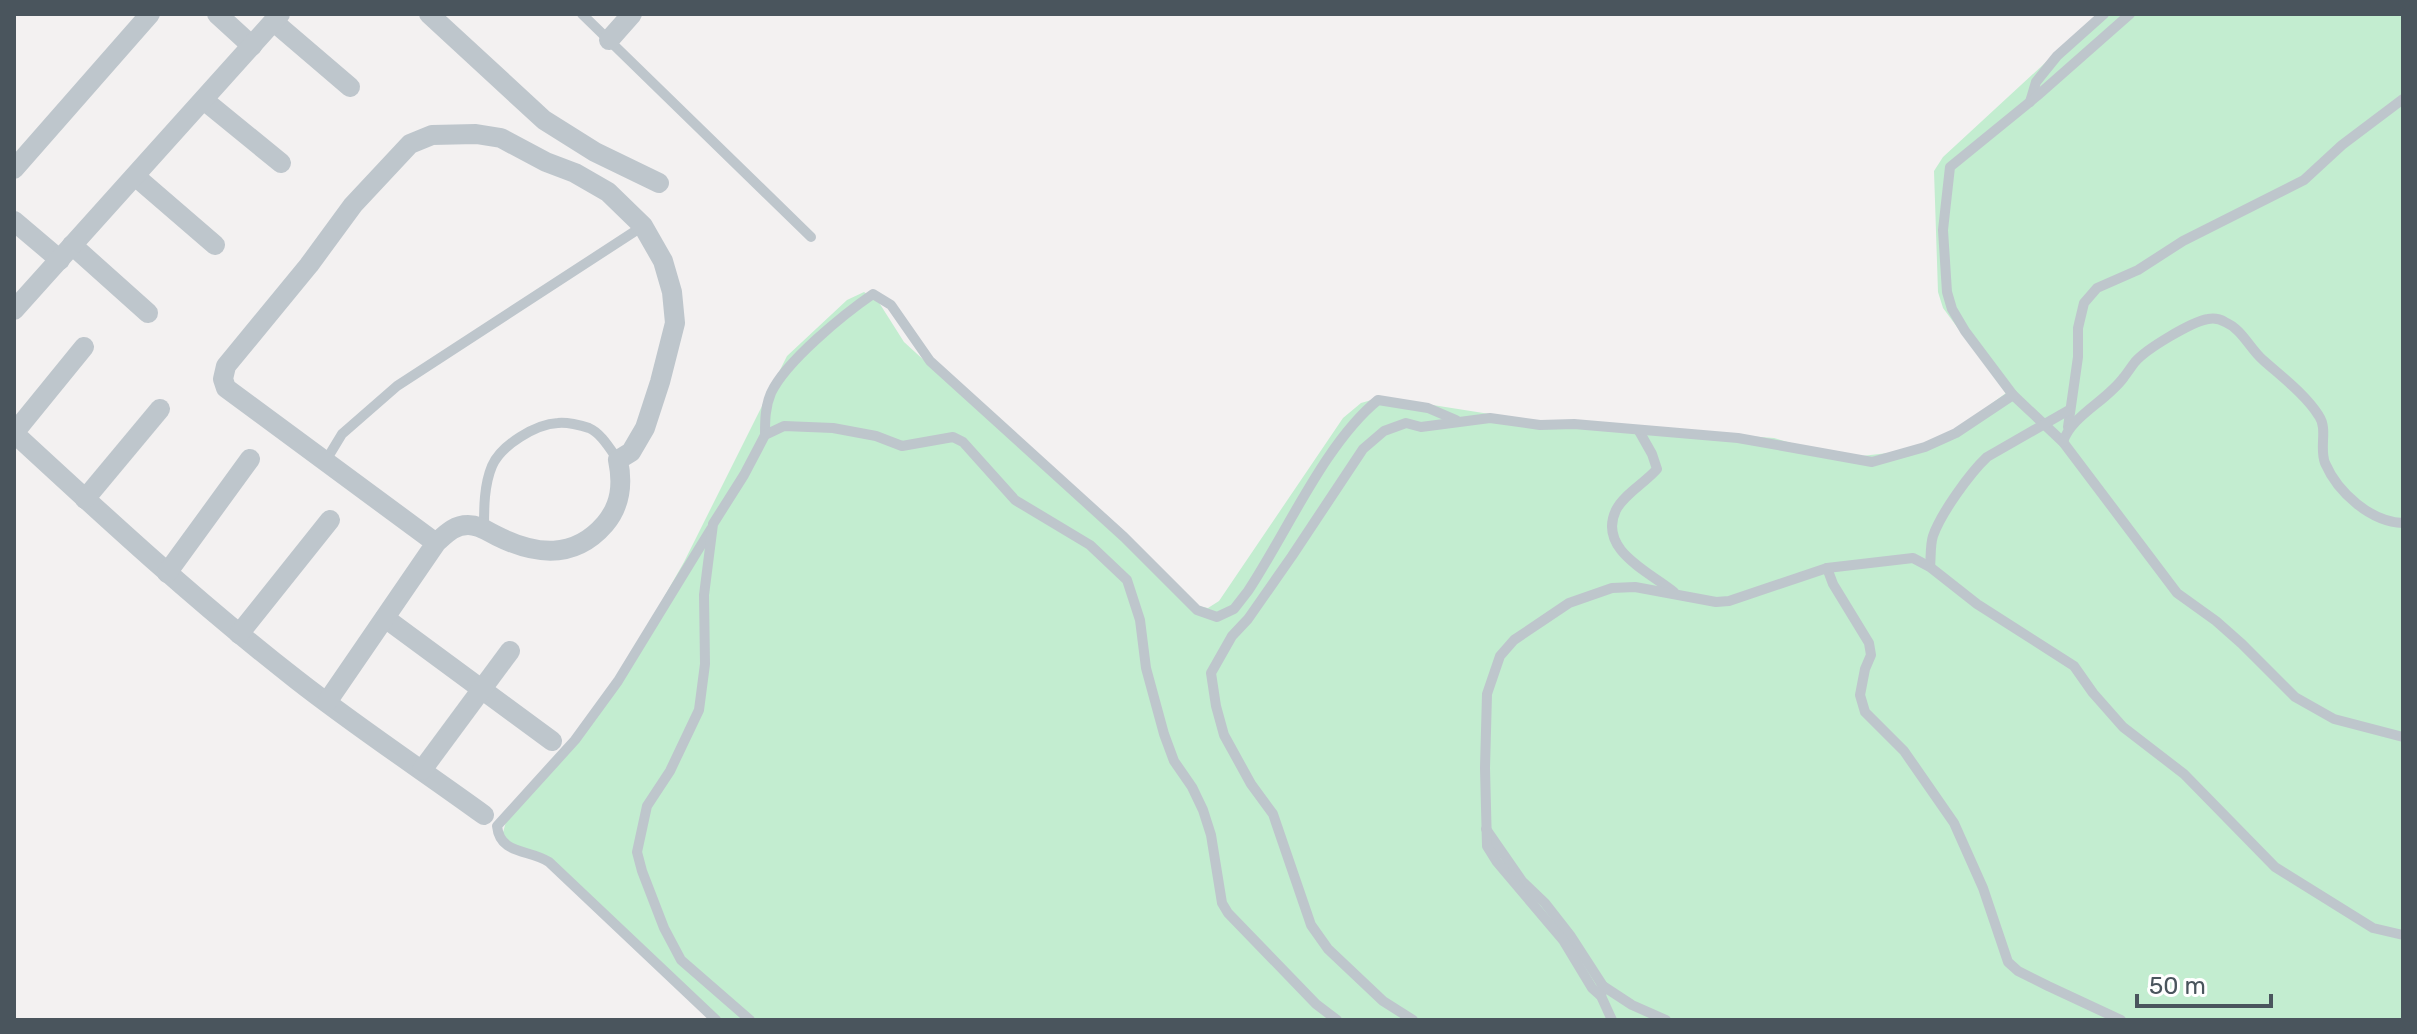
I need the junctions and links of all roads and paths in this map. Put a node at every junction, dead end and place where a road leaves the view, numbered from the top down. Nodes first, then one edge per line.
1 (150, 14) edge
2 (217, 14) edge
3 (429, 14) edge
4 (582, 14) edge
5 (632, 14) edge
6 (2104, 14) edge
7 (2130, 14) edge
8 (277, 18) edge
9 (609, 40) junction
10 (252, 46) junction
11 (350, 87) dead end
12 (2403, 99) edge
13 (205, 101) junction
14 (2030, 102) junction
15 (281, 163) dead end
16 (14, 169) edge
17 (135, 176) junction
18 (659, 183) dead end
19 (14, 221) edge
20 (643, 226) junction
21 (811, 237) dead end
22 (215, 245) dead end
23 (66, 253) junction
24 (14, 310) edge
25 (148, 313) dead end
26 (84, 347) dead end
27 (2013, 395) junction
28 (160, 409) dead end
29 (2069, 410) junction
30 (1457, 421) junction
31 (2047, 425) junction
32 (2068, 427) junction
33 (1639, 431) junction
34 (765, 435) junction
35 (2063, 442) junction
36 (250, 459) dead end
37 (618, 460) junction
38 (325, 462) junction
39 (85, 499) junction
40 (330, 520) dead end
41 (2403, 523) edge
42 (714, 524) junction
43 (484, 528) junction
44 (436, 543) junction
45 (1930, 567) junction
46 (1827, 568) junction
47 (167, 573) junction
48 (1674, 592) junction
49 (385, 618) junction
50 (239, 634) junction
51 (510, 651) dead end
52 (483, 690) junction
53 (327, 702) junction
54 (2403, 737) edge
55 (552, 741) dead end
56 (422, 770) junction
57 (484, 815) dead end
58 (2403, 935) edge
59 (1602, 991) junction
60 (716, 1020) edge
61 (750, 1020) edge
62 (1337, 1020) edge
63 (1413, 1020) edge
64 (1612, 1020) edge
65 (1666, 1020) edge
66 (2121, 1020) edge

1 - 16 street
2 - 10 street
3 - 18 street
4 - 9 lane
5 - 9 street
6 - 14 lane
7 - 14 lane
8 - 10 street
8 - 11 street
9 - 21 lane
10 - 13 street
12 - 29 lane
13 - 15 street
13 - 17 street
14 - 27 lane
17 - 22 street
17 - 23 street
19 - 23 street
20 - 37 street
20 - 38 lane
20 - 38 street
23 - 24 street
23 - 25 street
26 - 39 street
27 - 31 lane
27 - 33 lane
28 - 39 street
29 - 31 lane
29 - 32 lane
30 - 33 lane
30 - 34 lane
30 - 63 lane
31 - 35 lane
31 - 45 lane
32 - 35 lane
32 - 41 lane
33 - 48 lane
34 - 42 lane
34 - 62 lane
35 - 54 lane
36 - 47 street
37 - 43 street
37 - 43 lane
38 - 44 street
39 - 47 street
40 - 50 street
42 - 60 lane
42 - 61 lane
43 - 44 street
44 - 49 street
45 - 46 lane
45 - 58 lane
46 - 48 lane
46 - 66 lane
47 - 50 street
48 - 59 lane
49 - 52 street
49 - 53 street
50 - 53 street
51 - 52 street
52 - 55 street
52 - 56 street
53 - 56 street
56 - 57 street
59 - 64 lane
59 - 65 lane

